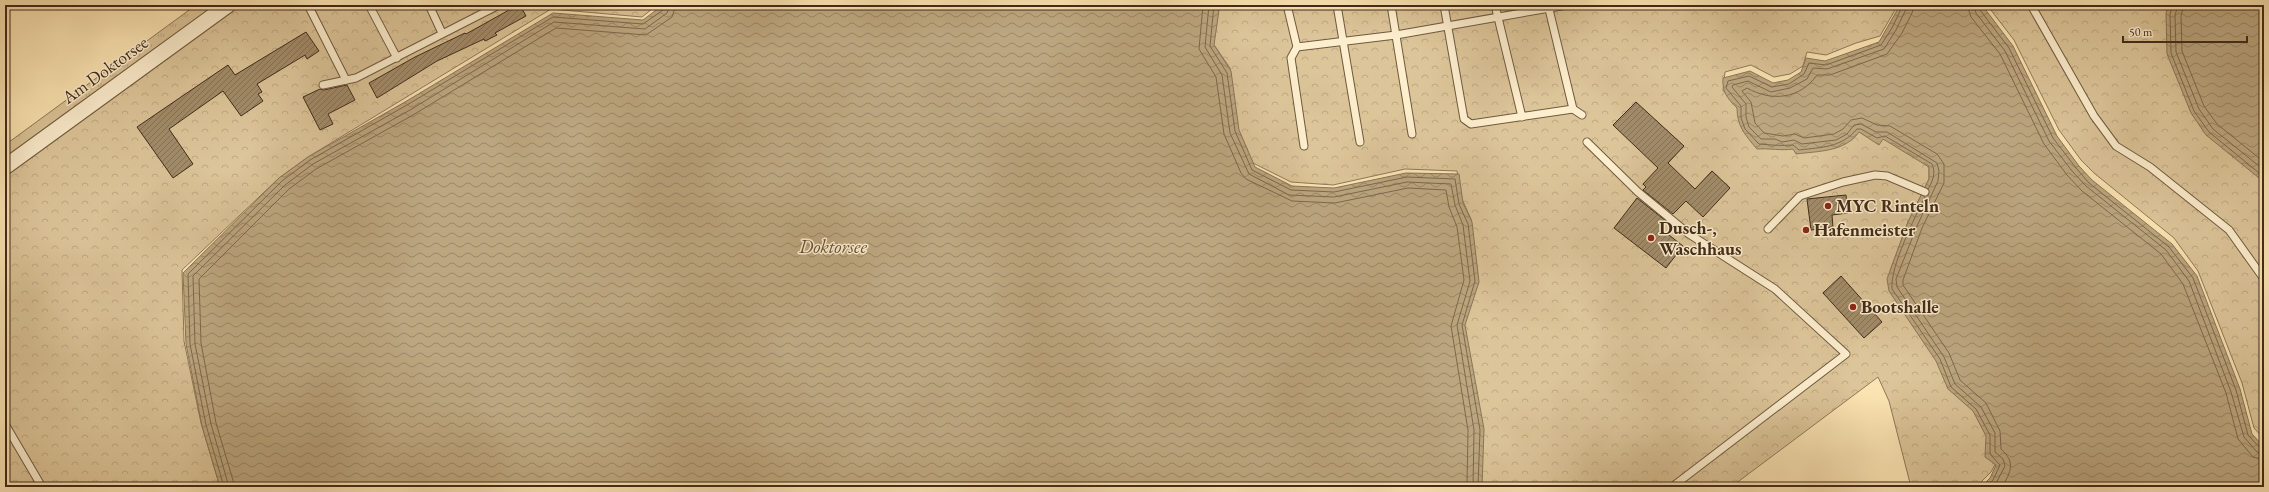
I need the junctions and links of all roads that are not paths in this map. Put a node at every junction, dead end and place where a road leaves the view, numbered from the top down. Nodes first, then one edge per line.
1 (228, 5) edge
2 (308, 5) edge
3 (369, 5) edge
4 (429, 5) edge
5 (499, 5) edge
6 (1288, 5) edge
7 (1337, 5) edge
8 (1391, 5) edge
9 (1444, 5) edge
10 (1495, 5) edge
11 (1567, 5) edge
12 (2031, 5) edge
13 (1549, 7) edge
14 (487, 8) edge
15 (1497, 18) junction
16 (1449, 26) junction
17 (442, 33) junction
18 (1396, 35) junction
19 (1343, 42) junction
20 (1297, 48) junction
21 (397, 58) junction
22 (346, 80) junction
23 (323, 85) dead end
24 (1573, 109) junction
25 (1582, 115) dead end
26 (1522, 117) junction
27 (1412, 134) dead end
28 (1360, 142) dead end
29 (1587, 142) dead end
30 (1304, 146) dead end
31 (5, 167) edge
32 (1925, 192) dead end
33 (1768, 229) dead end
34 (2264, 279) edge
35 (5, 424) edge
36 (42, 487) edge
37 (1672, 487) edge

1 - 31 street, Am Doktorsee
2 - 22 lane
3 - 21 lane
4 - 17 lane
5 - 14 lane
6 - 20 lane
7 - 19 lane
8 - 18 lane
9 - 16 lane
10 - 15 lane
11 - 13 lane
12 - 34 lane
13 - 15 lane
13 - 24 lane
14 - 17 lane
15 - 16 lane
15 - 26 lane
16 - 18 lane
16 - 26 lane
17 - 21 lane
18 - 19 lane
18 - 27 lane
19 - 20 lane
19 - 28 lane
20 - 30 lane
21 - 22 lane
22 - 23 lane
24 - 25 lane
24 - 26 lane
29 - 37 lane
32 - 33 lane
35 - 36 lane

